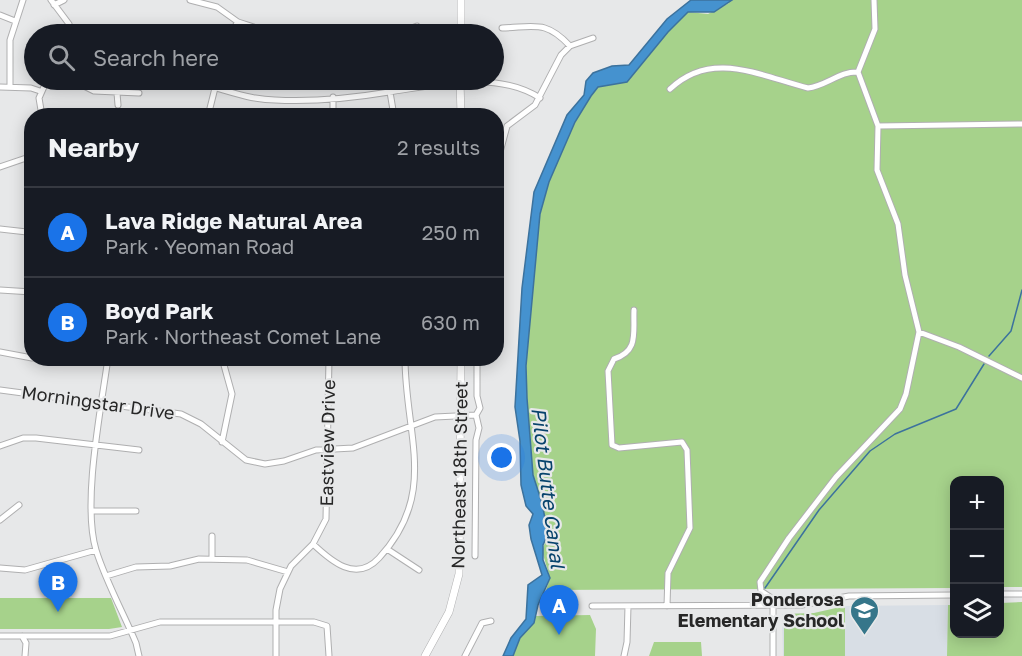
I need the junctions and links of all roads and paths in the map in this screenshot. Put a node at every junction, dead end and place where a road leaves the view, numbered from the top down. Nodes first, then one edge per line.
1 (23, 0) edge
2 (64, 0) edge
3 (190, 0) edge
4 (460, 0) edge
5 (874, 0) edge
6 (53, 2) edge
7 (0, 15) edge
8 (15, 21) junction
9 (238, 22) joint
10 (69, 24) edge
11 (244, 24) edge
12 (460, 24) edge
13 (504, 28) edge
14 (593, 38) dead end
15 (570, 46) junction
16 (0, 59) edge
17 (9, 61) junction
18 (858, 72) junction
19 (504, 84) edge
20 (0, 87) edge
21 (10, 87) junction
22 (24, 89) edge
23 (670, 89) dead end
24 (32, 90) edge
25 (94, 90) edge
26 (214, 90) edge
27 (227, 90) edge
28 (400, 90) edge
29 (460, 90) edge
30 (40, 91) joint
31 (391, 92) junction
32 (117, 93) junction
33 (139, 93) dead end
34 (333, 97) junction
35 (540, 98) junction
36 (118, 105) dead end
37 (40, 108) edge
38 (210, 108) edge
39 (333, 108) edge
40 (393, 108) edge
41 (461, 108) edge
42 (1022, 124) edge
43 (878, 126) junction
44 (504, 137) edge
45 (24, 159) edge
46 (0, 167) edge
47 (0, 229) edge
48 (24, 232) edge
49 (0, 290) edge
50 (24, 292) edge
51 (634, 310) dead end
52 (919, 332) junction
53 (0, 352) edge
54 (24, 356) edge
55 (107, 366) edge
56 (224, 366) edge
57 (329, 366) edge
58 (405, 366) edge
59 (461, 366) edge
60 (477, 366) edge
61 (1022, 378) edge
62 (0, 390) edge
63 (103, 403) junction
64 (476, 415) junction
65 (461, 417) junction
66 (413, 425) junction
67 (222, 442) junction
68 (98, 445) junction
69 (0, 446) edge
70 (138, 450) dead end
71 (328, 450) junction
72 (19, 506) dead end
73 (91, 511) junction
74 (136, 511) dead end
75 (0, 520) edge
76 (212, 536) dead end
77 (313, 544) junction
78 (387, 549) junction
79 (96, 550) junction
80 (475, 556) dead end
81 (212, 558) junction
82 (0, 568) edge
83 (419, 570) dead end
84 (288, 572) junction
85 (106, 576) junction
86 (1004, 594) edge
87 (1022, 594) edge
88 (950, 595) edge
89 (773, 605) junction
90 (592, 606) dead end
91 (628, 606) junction
92 (667, 606) junction
93 (492, 621) dead end
94 (276, 622) junction
95 (131, 630) junction
96 (0, 636) edge
97 (22, 636) junction
98 (25, 656) edge
99 (139, 656) edge
100 (276, 656) edge
101 (329, 656) edge
102 (425, 656) edge
103 (465, 656) edge
104 (624, 656) edge
105 (773, 656) edge

1 - 8 street
2 - 6 street
3 - 9 street
4 - 12 main road
5 - 18 street
6 - 10 street
7 - 8 street
8 - 17 street
9 - 11 street
13 - 15 street
14 - 15 street
15 - 35 street
16 - 17 street
17 - 21 street
18 - 23 street
18 - 43 street
19 - 35 street
20 - 21 street
21 - 22 street
24 - 30 street
25 - 32 street
26 - 38 street
27 - 34 street
28 - 31 street
29 - 41 main road
30 - 37 street
31 - 34 street
31 - 40 street
32 - 33 street
32 - 36 street
34 - 39 street
35 - 44 street
42 - 43 street
43 - 52 street
45 - 46 street
47 - 48 street
49 - 50 street
51 - 92 street
52 - 61 street
52 - 89 street
53 - 54 street
55 - 63 street
56 - 67 street
57 - 71 street, Eastview Drive
58 - 66 street
59 - 65 main road, Northeast 18th Street
60 - 64 street
62 - 63 street, Morningstar Drive
63 - 67 street, Morningstar Drive
63 - 68 street
64 - 65 street, Morningstar Drive
64 - 80 street
65 - 66 street, Morningstar Drive
65 - 102 main road, Northeast 18th Street
66 - 71 street, Morningstar Drive
66 - 78 street
67 - 71 street, Morningstar Drive
68 - 69 street
68 - 70 street
68 - 73 street
71 - 77 street, Eastview Drive
72 - 75 street
73 - 74 street
73 - 79 street
76 - 81 street
77 - 78 street
77 - 84 street, Eastview Drive
78 - 83 street
79 - 82 street
79 - 85 street
81 - 84 street
81 - 85 street
84 - 94 street, Eastview Drive
85 - 95 street
86 - 87 street
88 - 89 street
89 - 92 street
89 - 105 street
90 - 91 street
91 - 92 street
91 - 104 street
93 - 103 street
94 - 95 street
94 - 100 street, Eastview Drive
94 - 101 street
95 - 97 street
95 - 99 street
96 - 97 street
97 - 98 street

